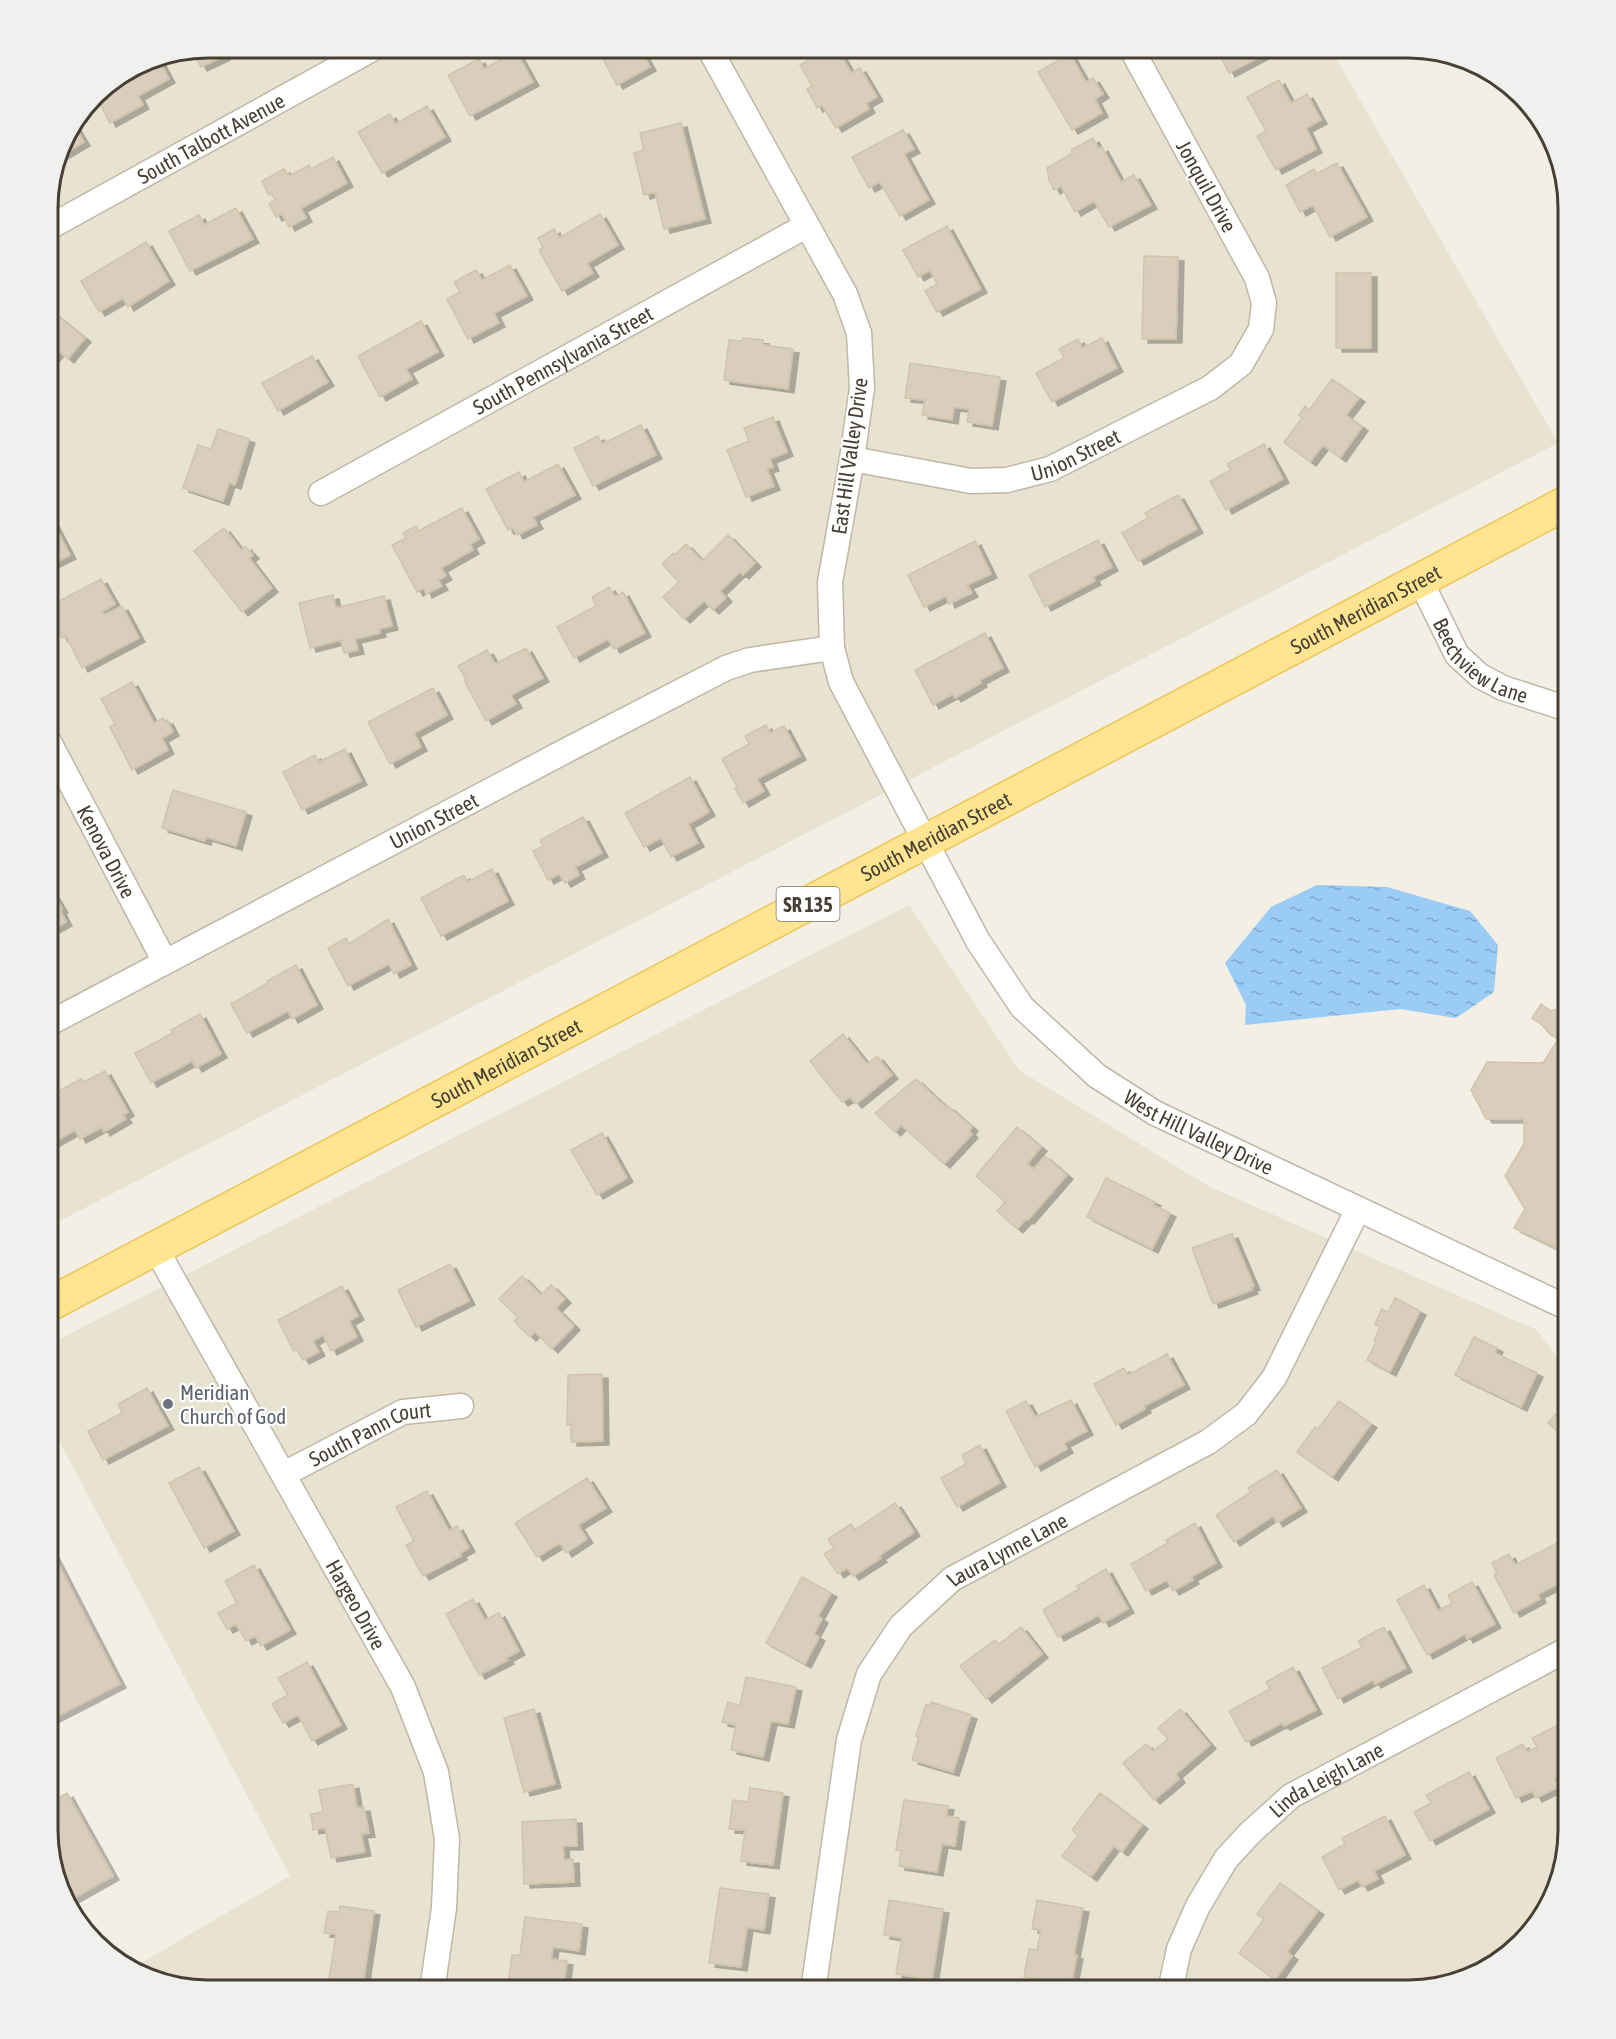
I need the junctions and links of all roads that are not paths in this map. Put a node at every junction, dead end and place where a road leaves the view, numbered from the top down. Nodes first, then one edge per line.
1 (354, 59) edge
2 (715, 59) edge
3 (1137, 59) edge
4 (59, 222) edge
5 (806, 226) junction
6 (1261, 329) joint
7 (852, 459) junction
8 (321, 493) dead end
9 (1558, 507) edge
10 (1420, 580) junction
11 (832, 648) junction
12 (1558, 706) edge
13 (59, 761) edge
14 (924, 842) junction
15 (165, 963) junction
16 (58, 1019) edge
17 (1358, 1209) junction
18 (156, 1249) junction
19 (58, 1300) edge
20 (1558, 1303) edge
21 (461, 1406) dead end
22 (284, 1474) junction
23 (1558, 1654) edge
24 (434, 1980) edge
25 (815, 1980) edge
26 (1172, 1980) edge

1 - 4 street, South Talbott Avenue
2 - 5 street, East Hill Valley Drive
3 - 6 street, Jonquil Drive
5 - 7 street, East Hill Valley Drive
5 - 8 street, South Pennsylvania Street
6 - 7 street, Union Street
7 - 11 street, East Hill Valley Drive
9 - 10 main road, South Meridian Street / SR 135
10 - 12 street, Beechview Lane
10 - 14 main road, South Meridian Street / SR 135
11 - 14 street, East Hill Valley Drive
11 - 15 street, Union Street
13 - 15 street, Kenova Drive
14 - 17 street, West Hill Valley Drive
14 - 18 main road, South Meridian Street / SR 135
15 - 16 street, Union Street
17 - 20 street, West Hill Valley Drive
17 - 25 street, Laura Lynne Lane
18 - 19 main road, South Meridian Street / SR 135
18 - 22 street, Hargeo Drive
21 - 22 street, South Pann Court
22 - 24 street, Hargeo Drive
23 - 26 street, Linda Leigh Lane

